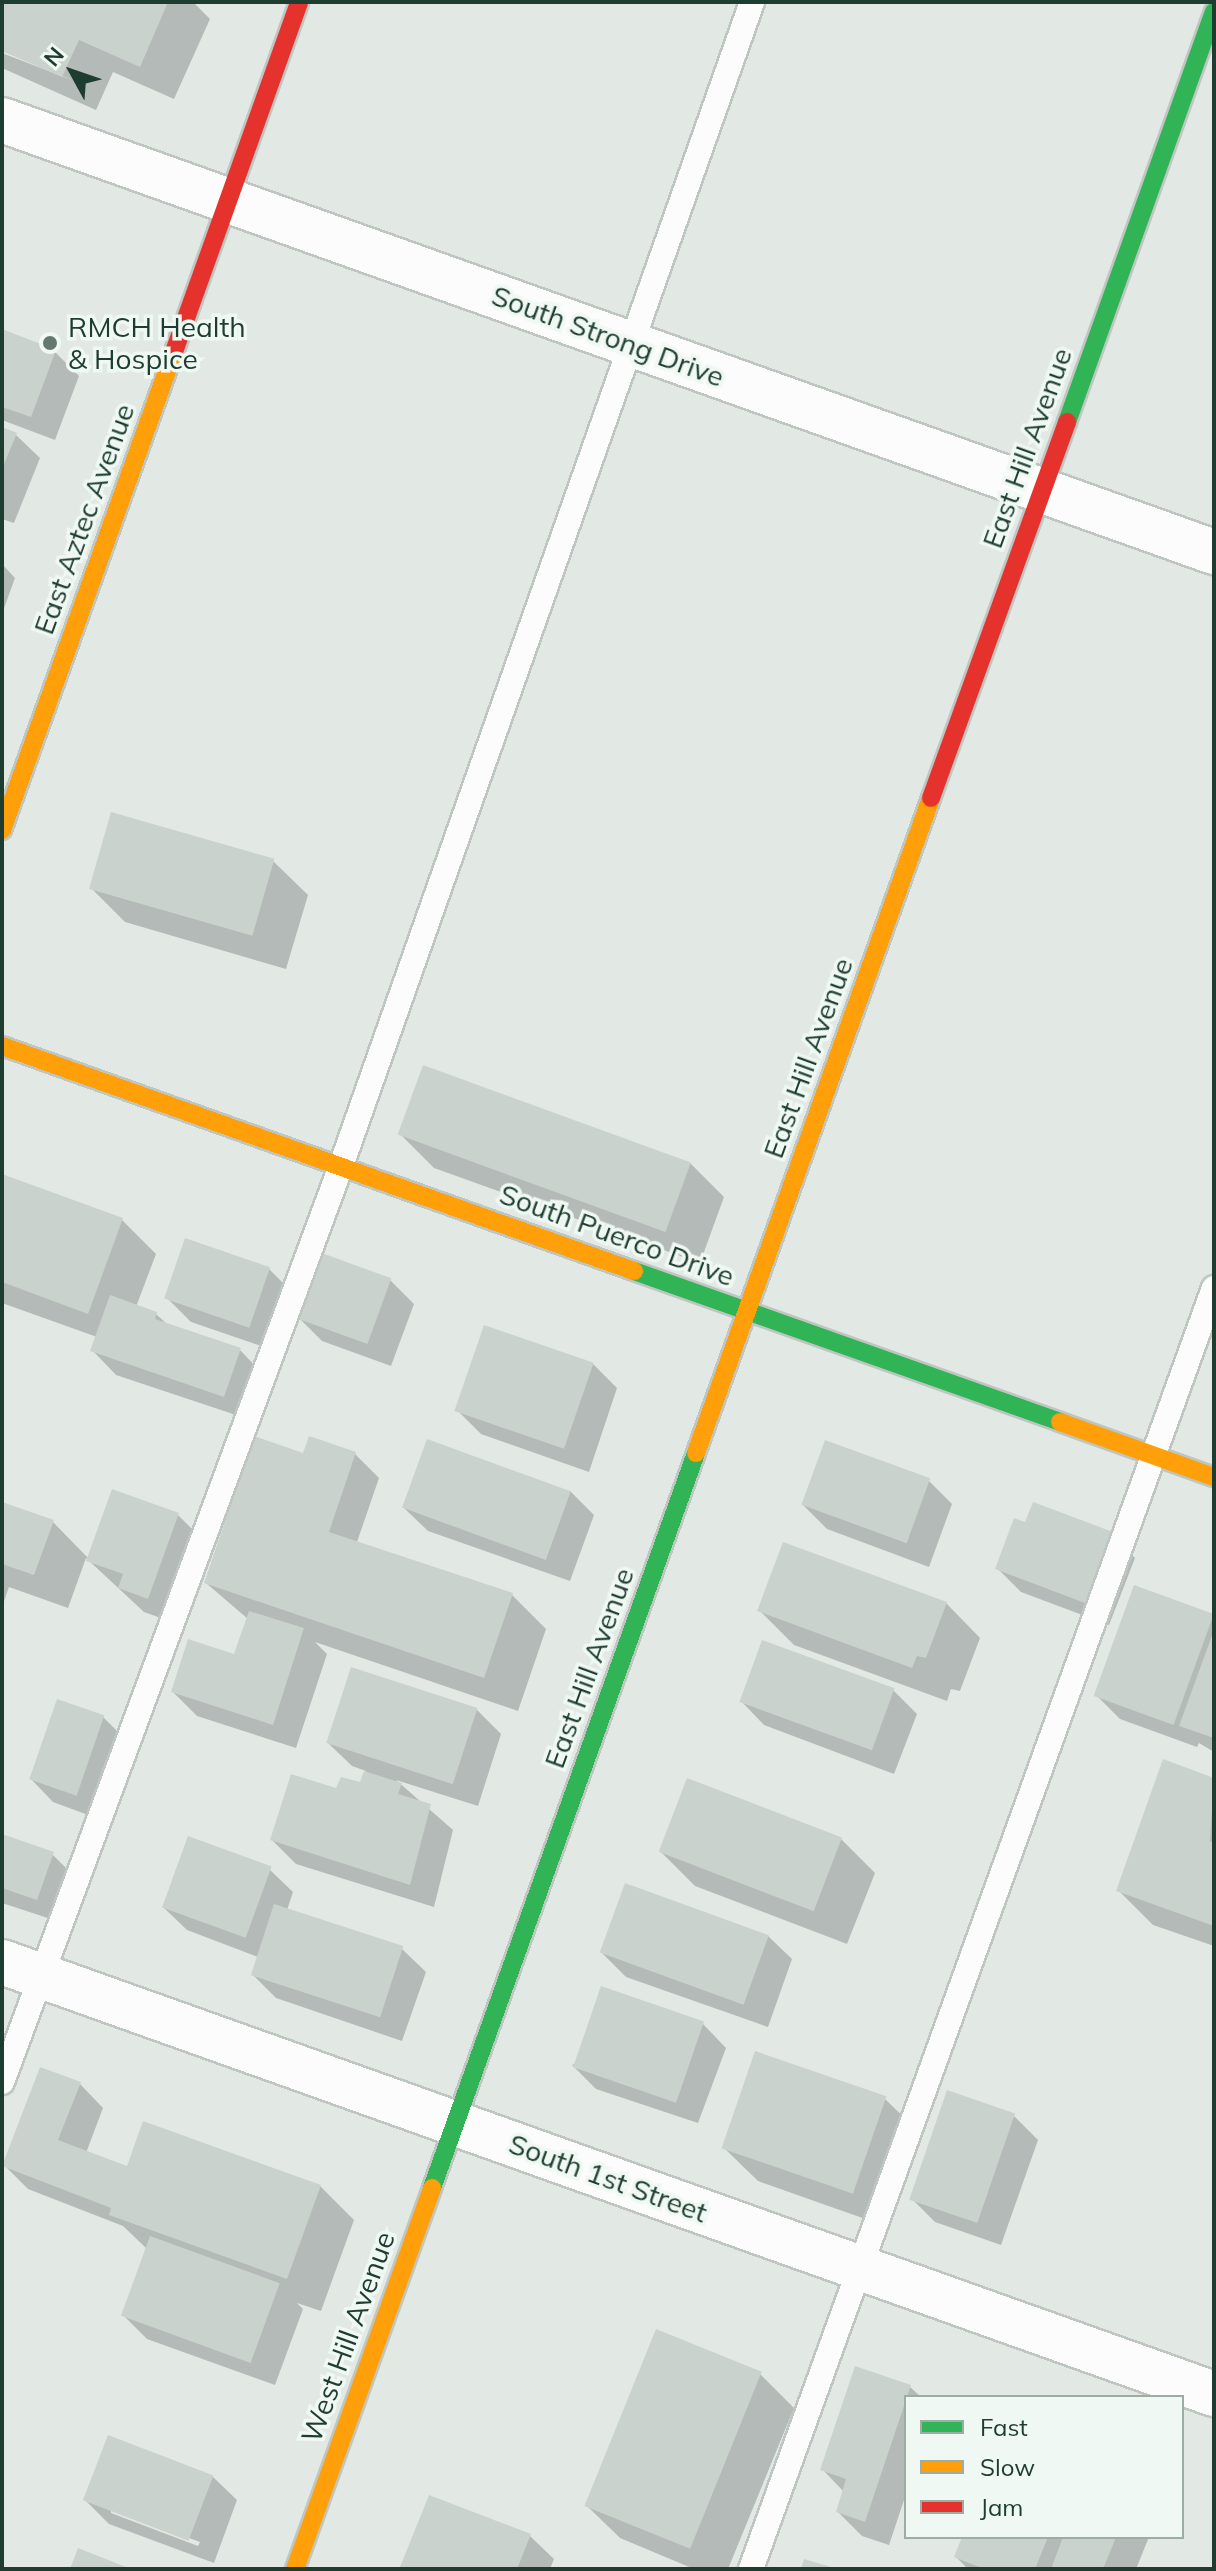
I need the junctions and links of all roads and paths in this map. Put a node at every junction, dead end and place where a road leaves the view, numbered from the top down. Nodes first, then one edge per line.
1 (299, 2) edge
2 (752, 2) edge
3 (1214, 12) edge
4 (2, 120) edge
5 (228, 201) junction
6 (631, 345) junction
7 (1042, 490) junction
8 (1214, 552) edge
9 (2, 830) edge
10 (2, 1046) edge
11 (341, 1166) junction
12 (1214, 1288) edge
13 (747, 1311) junction
14 (1155, 1456) junction
15 (1214, 1477) edge
16 (21, 1969) edge
17 (2, 2082) edge
18 (455, 2124) junction
19 (859, 2268) junction
20 (1214, 2394) edge
21 (295, 2569) edge
22 (751, 2569) edge

1 - 5 street, East Aztec Avenue
2 - 6 lane
3 - 7 street, East Hill Avenue
4 - 5 street, South Strong Drive
5 - 6 street, South Strong Drive
5 - 9 street, East Aztec Avenue
6 - 7 street, South Strong Drive
6 - 11 lane
7 - 8 street, South Strong Drive
7 - 13 street, East Hill Avenue
10 - 11 street, South Puerco Drive
11 - 13 street, South Puerco Drive
11 - 16 lane
12 - 14 lane
13 - 14 street, South Puerco Drive
13 - 18 street, East Hill Avenue
14 - 15 street, South Puerco Drive
14 - 19 lane
16 - 17 lane
16 - 18 street, South 1st Street
18 - 19 street, South 1st Street
18 - 21 street, West Hill Avenue
19 - 20 street, South 1st Street
19 - 22 lane

